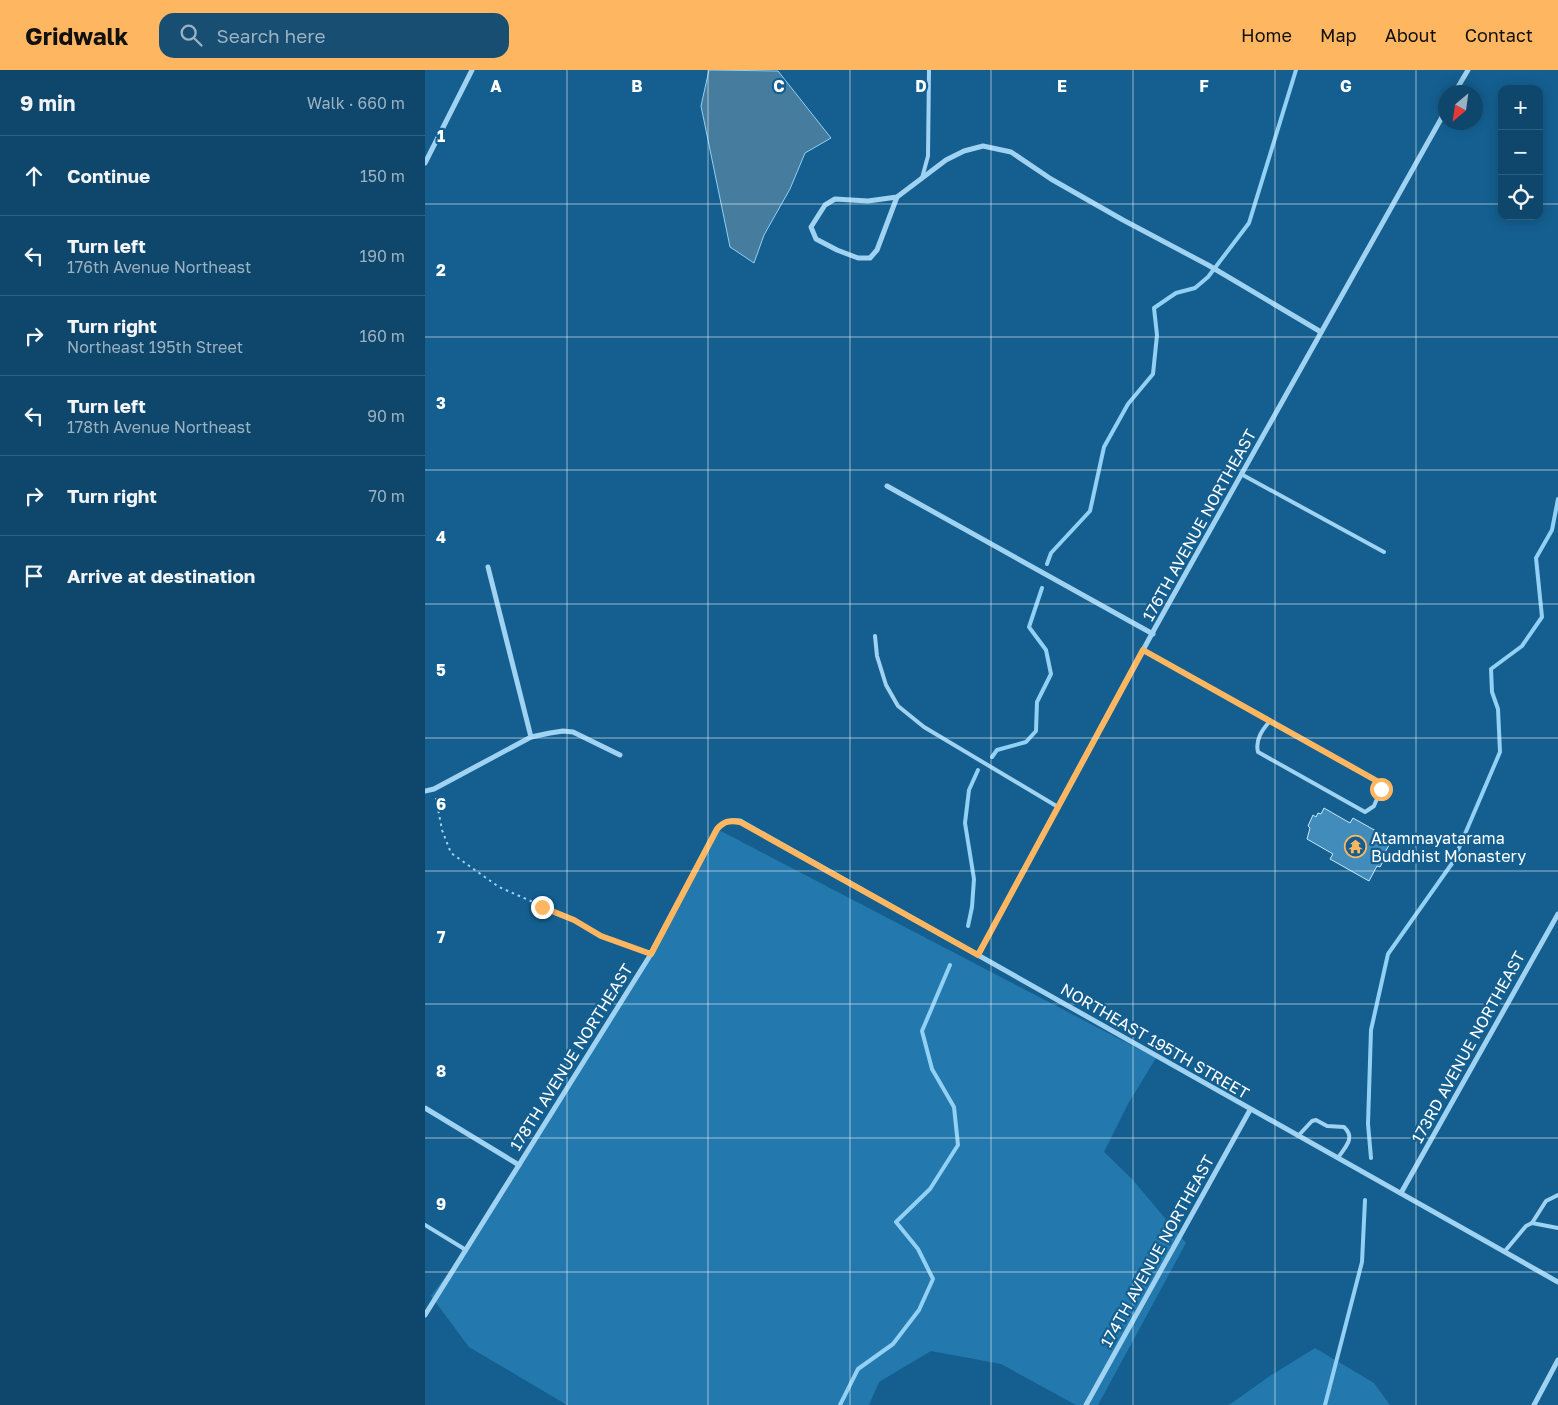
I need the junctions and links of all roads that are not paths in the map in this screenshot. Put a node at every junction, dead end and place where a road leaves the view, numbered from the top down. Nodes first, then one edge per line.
1 (472, 70) edge
2 (929, 70) edge
3 (1468, 70) edge
4 (1459, 85) edge
5 (1438, 123) edge
6 (425, 163) edge
7 (922, 178) junction
8 (897, 198) junction
9 (1321, 332) junction
10 (1241, 474) junction
11 (887, 486) dead end
12 (1384, 552) dead end
13 (488, 568) dead end
14 (1153, 634) junction
15 (875, 636) dead end
16 (1143, 650) junction
17 (1270, 721) junction
18 (531, 737) junction
19 (620, 755) dead end
20 (425, 791) edge
21 (1058, 807) junction
22 (740, 822) joint
23 (1558, 914) edge
24 (978, 955) junction
25 (425, 1108) edge
26 (1251, 1110) junction
27 (1298, 1136) junction
28 (1338, 1158) junction
29 (519, 1165) junction
30 (1401, 1193) junction
31 (1558, 1195) edge
32 (1532, 1222) junction
33 (425, 1225) edge
34 (1558, 1228) edge
35 (465, 1250) junction
36 (1505, 1252) junction
37 (1558, 1282) edge
38 (425, 1315) edge
39 (1558, 1360) edge
40 (1086, 1405) edge
41 (1534, 1405) edge

1 - 6 street
2 - 7 lane
3 - 4 street
5 - 9 street, 176TH AVENUE NORTHEAST
7 - 8 street
7 - 9 street
8 - 8 street
9 - 10 street, 176TH AVENUE NORTHEAST
10 - 12 lane
10 - 14 street, 176TH AVENUE NORTHEAST
11 - 14 street
13 - 18 street
14 - 16 street, 176TH AVENUE NORTHEAST
15 - 21 lane
16 - 17 lane
16 - 21 street, 176TH AVENUE NORTHEAST
17 - 17 lane
18 - 19 street
18 - 20 street
21 - 24 street, 176TH AVENUE NORTHEAST
22 - 24 street, NORTHEAST 195TH STREET
22 - 29 street, 178TH AVENUE NORTHEAST
23 - 30 street, 173RD AVENUE NORTHEAST
24 - 26 street, NORTHEAST 195TH STREET
25 - 29 street
26 - 27 street, NORTHEAST 195TH STREET
26 - 40 street, 174TH AVENUE NORTHEAST
27 - 28 street, NORTHEAST 195TH STREET
27 - 28 lane
28 - 30 street, NORTHEAST 195TH STREET
29 - 35 street, 178TH AVENUE NORTHEAST
30 - 36 street, NORTHEAST 195TH STREET
31 - 32 lane
32 - 34 lane
32 - 36 lane
33 - 35 lane
35 - 38 street, 178TH AVENUE NORTHEAST
36 - 37 street, NORTHEAST 195TH STREET
39 - 41 street

